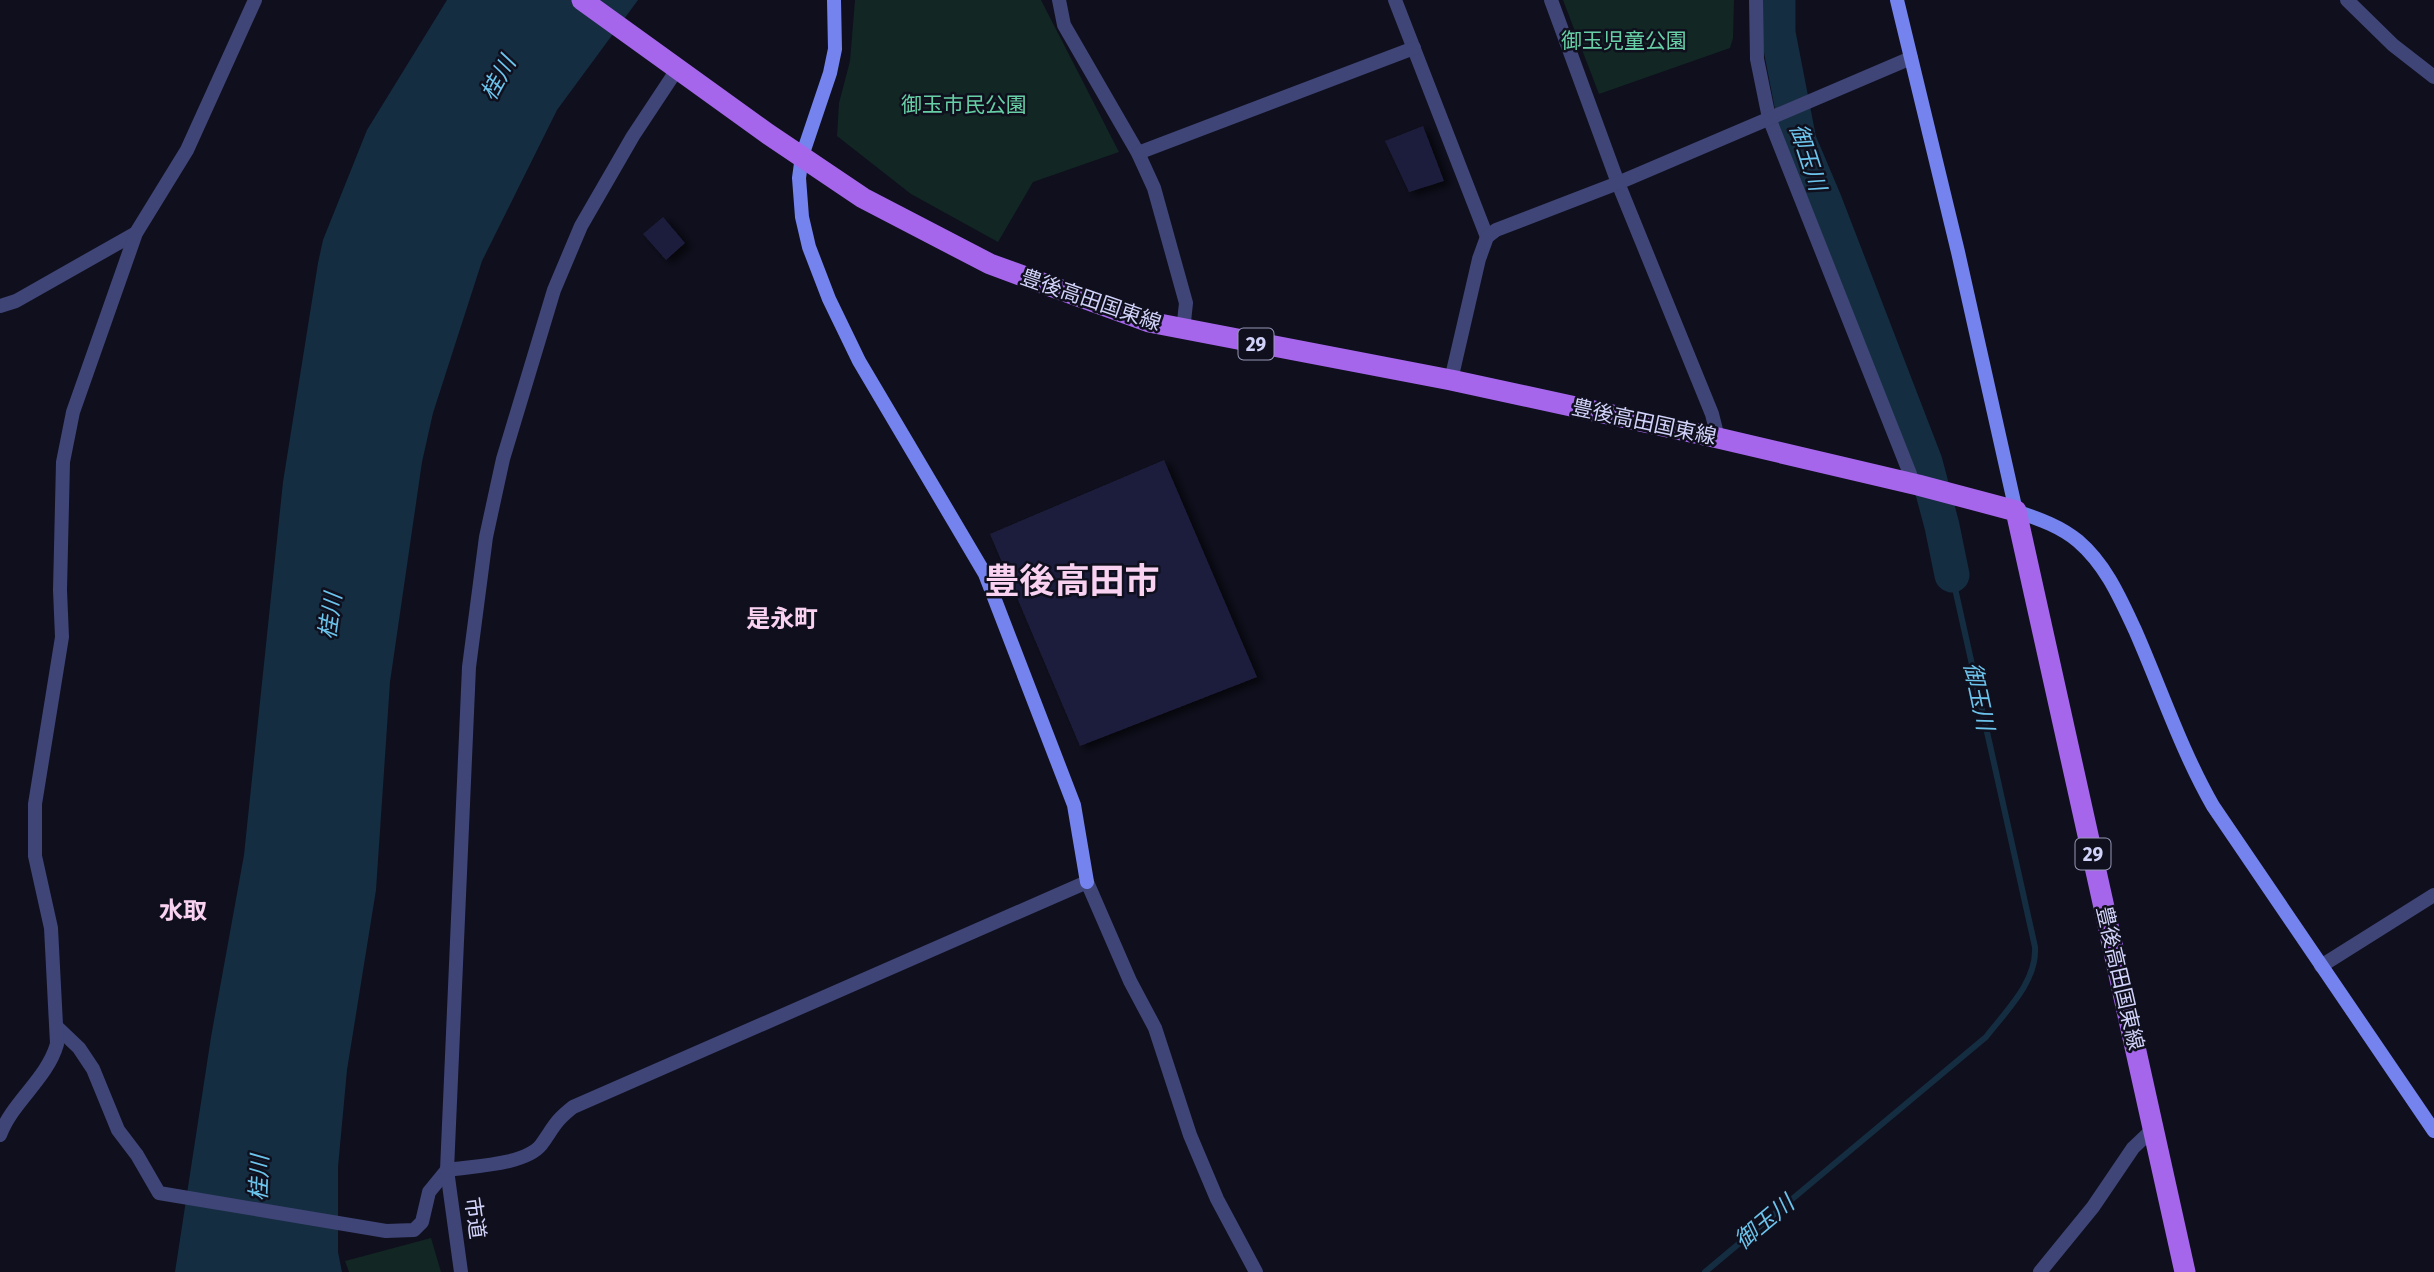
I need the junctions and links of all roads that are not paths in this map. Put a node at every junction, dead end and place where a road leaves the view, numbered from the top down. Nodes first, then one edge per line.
1 (255, 0) edge
2 (582, 0) edge
3 (834, 0) edge
4 (1059, 0) edge
5 (1395, 0) edge
6 (1551, 0) edge
7 (1756, 0) edge
8 (1897, 0) edge
9 (2347, 0) edge
10 (1414, 47) junction
11 (1911, 58) junction
12 (678, 68) junction
13 (2434, 77) edge
14 (1769, 118) junction
15 (1138, 153) junction
16 (802, 156) junction
17 (1618, 183) junction
18 (136, 233) junction
19 (1487, 237) junction
20 (0, 306) edge
21 (1183, 331) junction
22 (1451, 380) junction
23 (1718, 438) junction
24 (1916, 484) junction
25 (2017, 512) junction
26 (1087, 882) junction
27 (2434, 895) edge
28 (2321, 966) junction
29 (58, 1028) junction
30 (2154, 1128) junction
31 (2434, 1131) edge
32 (0, 1135) edge
33 (447, 1170) junction
34 (461, 1272) edge
35 (1256, 1272) edge
36 (2040, 1272) edge
37 (2185, 1272) edge

1 - 18 street
2 - 12 main road, 豊後高田国東線 / 29
3 - 16 street
4 - 15 street
5 - 10 street
6 - 17 street
7 - 14 street
8 - 11 street
9 - 13 street
10 - 15 street
10 - 19 street
11 - 14 street
11 - 25 street
12 - 16 main road, 豊後高田国東線 / 29
12 - 33 street, 市道
14 - 17 street
14 - 24 street
15 - 21 street
16 - 21 main road, 豊後高田国東線 / 29
16 - 26 street
17 - 19 street
17 - 23 street
18 - 20 street
18 - 29 street
19 - 22 street
21 - 22 main road, 豊後高田国東線 / 29
22 - 23 main road, 豊後高田国東線 / 29
23 - 24 main road, 豊後高田国東線 / 29
24 - 25 main road, 豊後高田国東線 / 29
25 - 28 street
25 - 30 main road, 豊後高田国東線 / 29
26 - 33 street
26 - 35 street
27 - 28 street
28 - 31 street
29 - 32 street
29 - 33 street
30 - 36 street
30 - 37 main road, 豊後高田国東線 / 29
33 - 34 street, 市道

